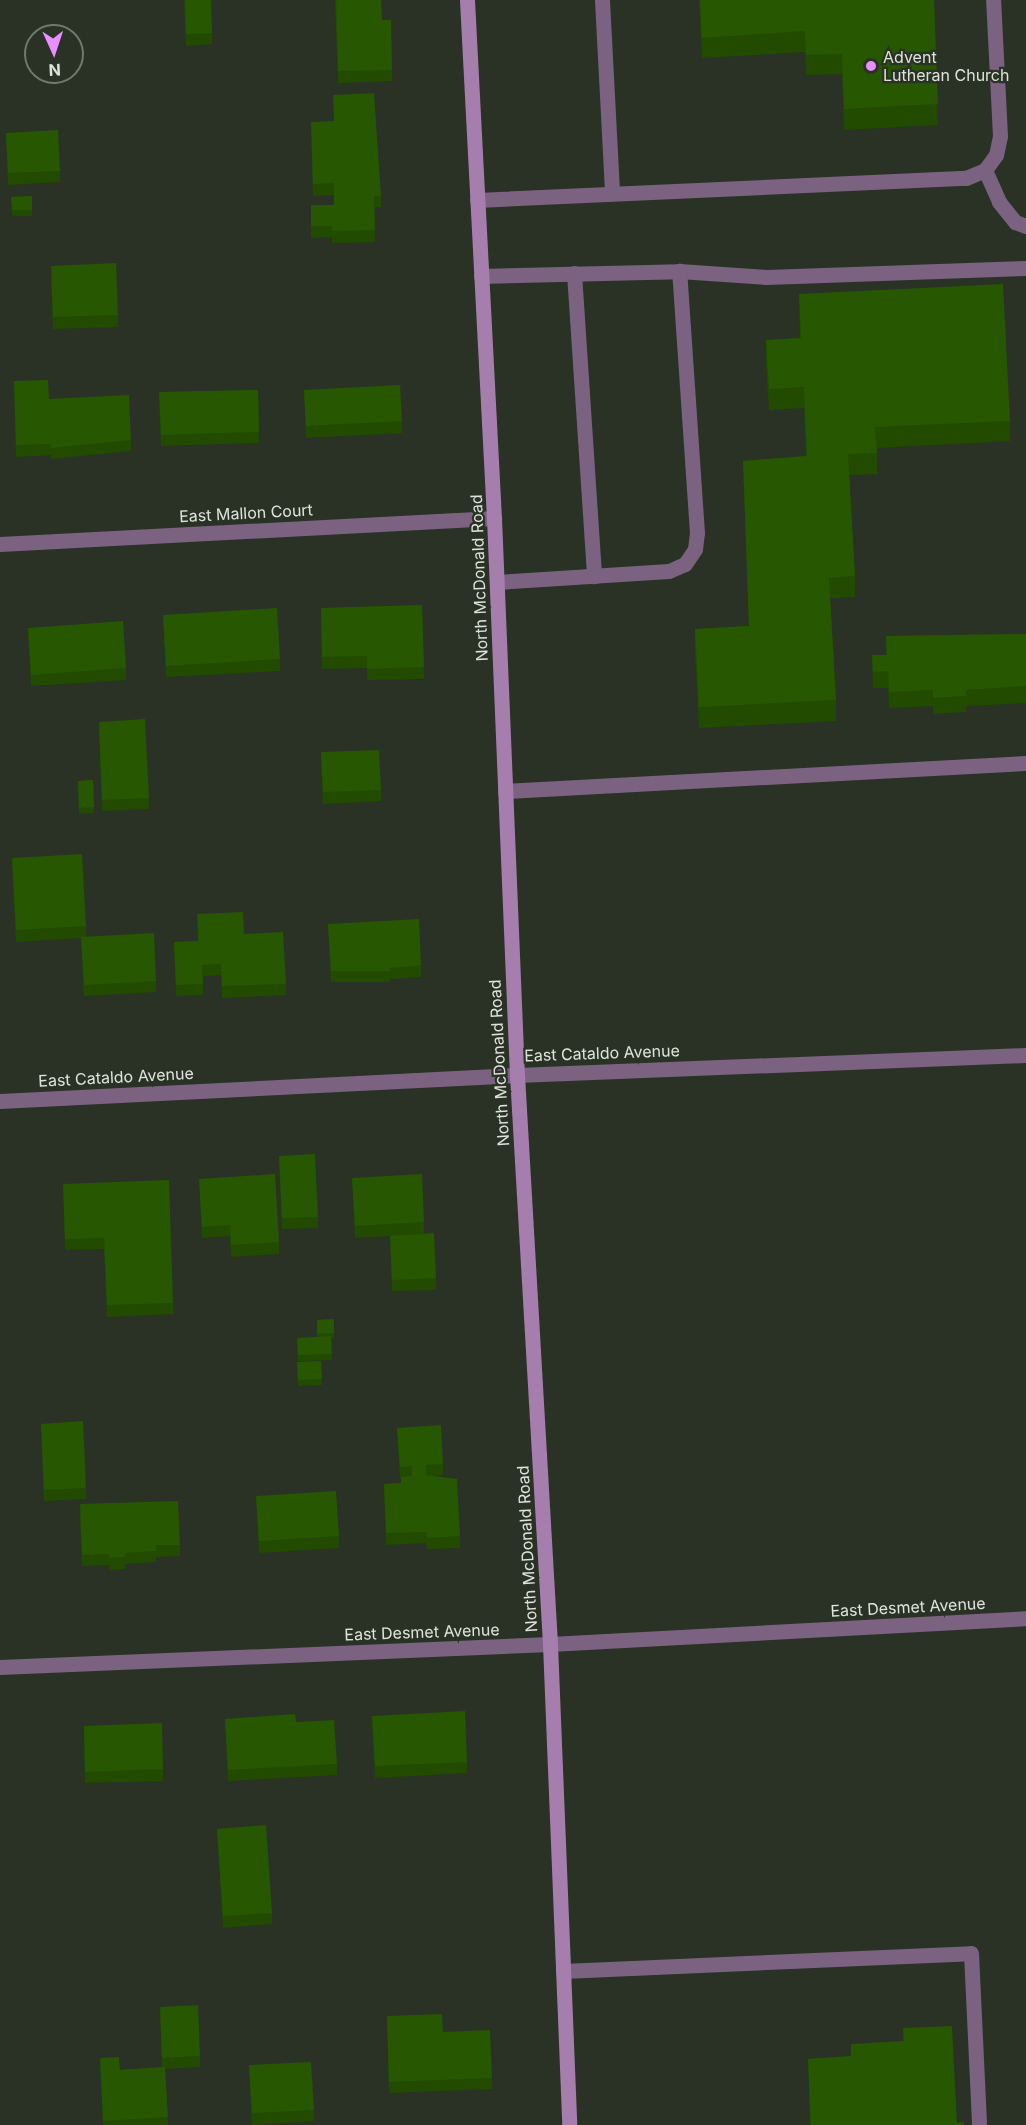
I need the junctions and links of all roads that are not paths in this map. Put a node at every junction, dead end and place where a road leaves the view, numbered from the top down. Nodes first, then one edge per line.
1 (467, 0) edge
2 (602, 0) edge
3 (993, 0) edge
4 (985, 170) junction
5 (612, 193) junction
6 (477, 200) junction
7 (1026, 226) edge
8 (1026, 268) edge
9 (679, 271) junction
10 (574, 273) junction
11 (481, 276) junction
12 (494, 518) junction
13 (0, 544) edge
14 (594, 576) junction
15 (497, 582) junction
16 (1026, 763) edge
17 (505, 791) junction
18 (1026, 1055) edge
19 (517, 1074) junction
20 (0, 1101) edge
21 (1026, 1618) edge
22 (550, 1644) junction
23 (0, 1667) edge
24 (563, 1971) junction
25 (569, 2125) edge
26 (979, 2125) edge

1 - 6 street, North McDonald Road
2 - 5 street
3 - 4 street
4 - 5 street
4 - 7 street
5 - 6 street
6 - 11 street, North McDonald Road
8 - 9 street
9 - 10 street
9 - 14 street
10 - 11 street
10 - 14 street
11 - 12 street, North McDonald Road
12 - 13 street, East Mallon Court
12 - 15 street, North McDonald Road
14 - 15 street
15 - 17 street, North McDonald Road
16 - 17 street
17 - 19 street, North McDonald Road
18 - 19 street, East Cataldo Avenue
19 - 20 street, East Cataldo Avenue
19 - 22 street, North McDonald Road
21 - 22 street, East Desmet Avenue
22 - 23 street, East Desmet Avenue
22 - 24 street, North McDonald Road
24 - 25 street, North McDonald Road
24 - 26 street

